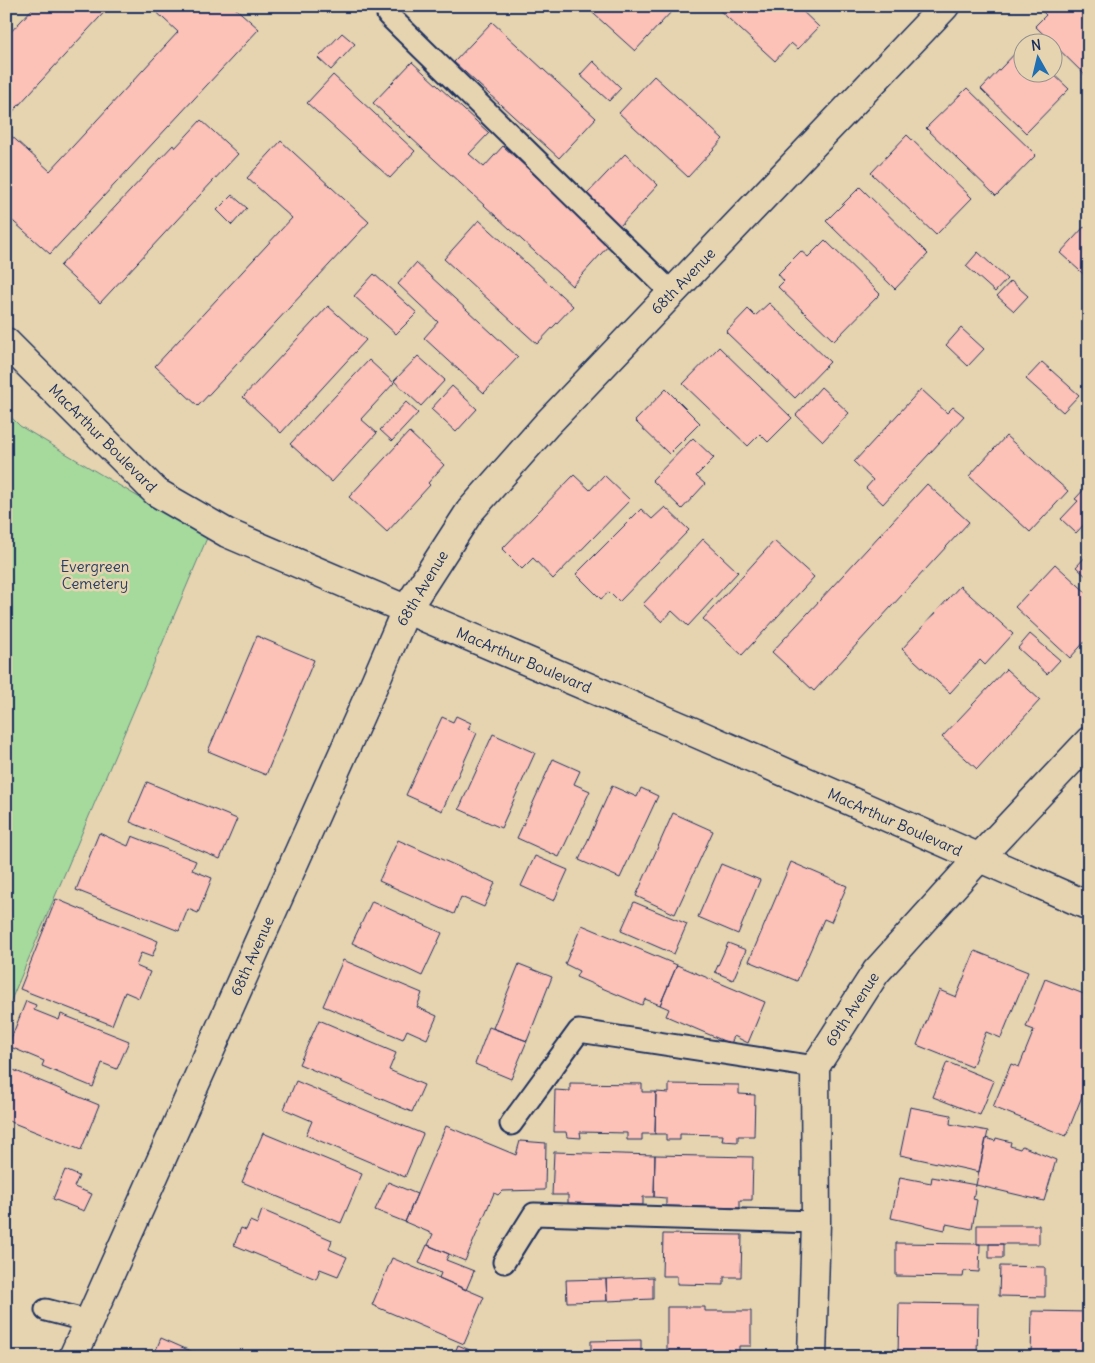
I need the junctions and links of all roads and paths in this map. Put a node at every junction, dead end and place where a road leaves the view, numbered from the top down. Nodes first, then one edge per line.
1 (945, 6) edge
2 (388, 15) dead end
3 (672, 293) junction
4 (6, 342) edge
5 (406, 610) junction
6 (1089, 741) edge
7 (978, 859) junction
8 (1089, 906) edge
9 (815, 1067) junction
10 (511, 1124) dead end
11 (816, 1222) junction
12 (504, 1262) dead end
13 (46, 1310) dead end
14 (88, 1321) junction
15 (73, 1357) edge
16 (812, 1357) edge

1 - 3 street, 68th Avenue
2 - 3 lane
3 - 5 street, 68th Avenue
4 - 5 street, MacArthur Boulevard
5 - 7 street, MacArthur Boulevard
5 - 14 street, 68th Avenue
6 - 7 street, 69th Avenue
7 - 8 street, MacArthur Boulevard
7 - 9 street, 69th Avenue
9 - 10 lane
9 - 11 street
11 - 12 lane
11 - 16 street
13 - 14 lane
14 - 15 street, 68th Avenue

